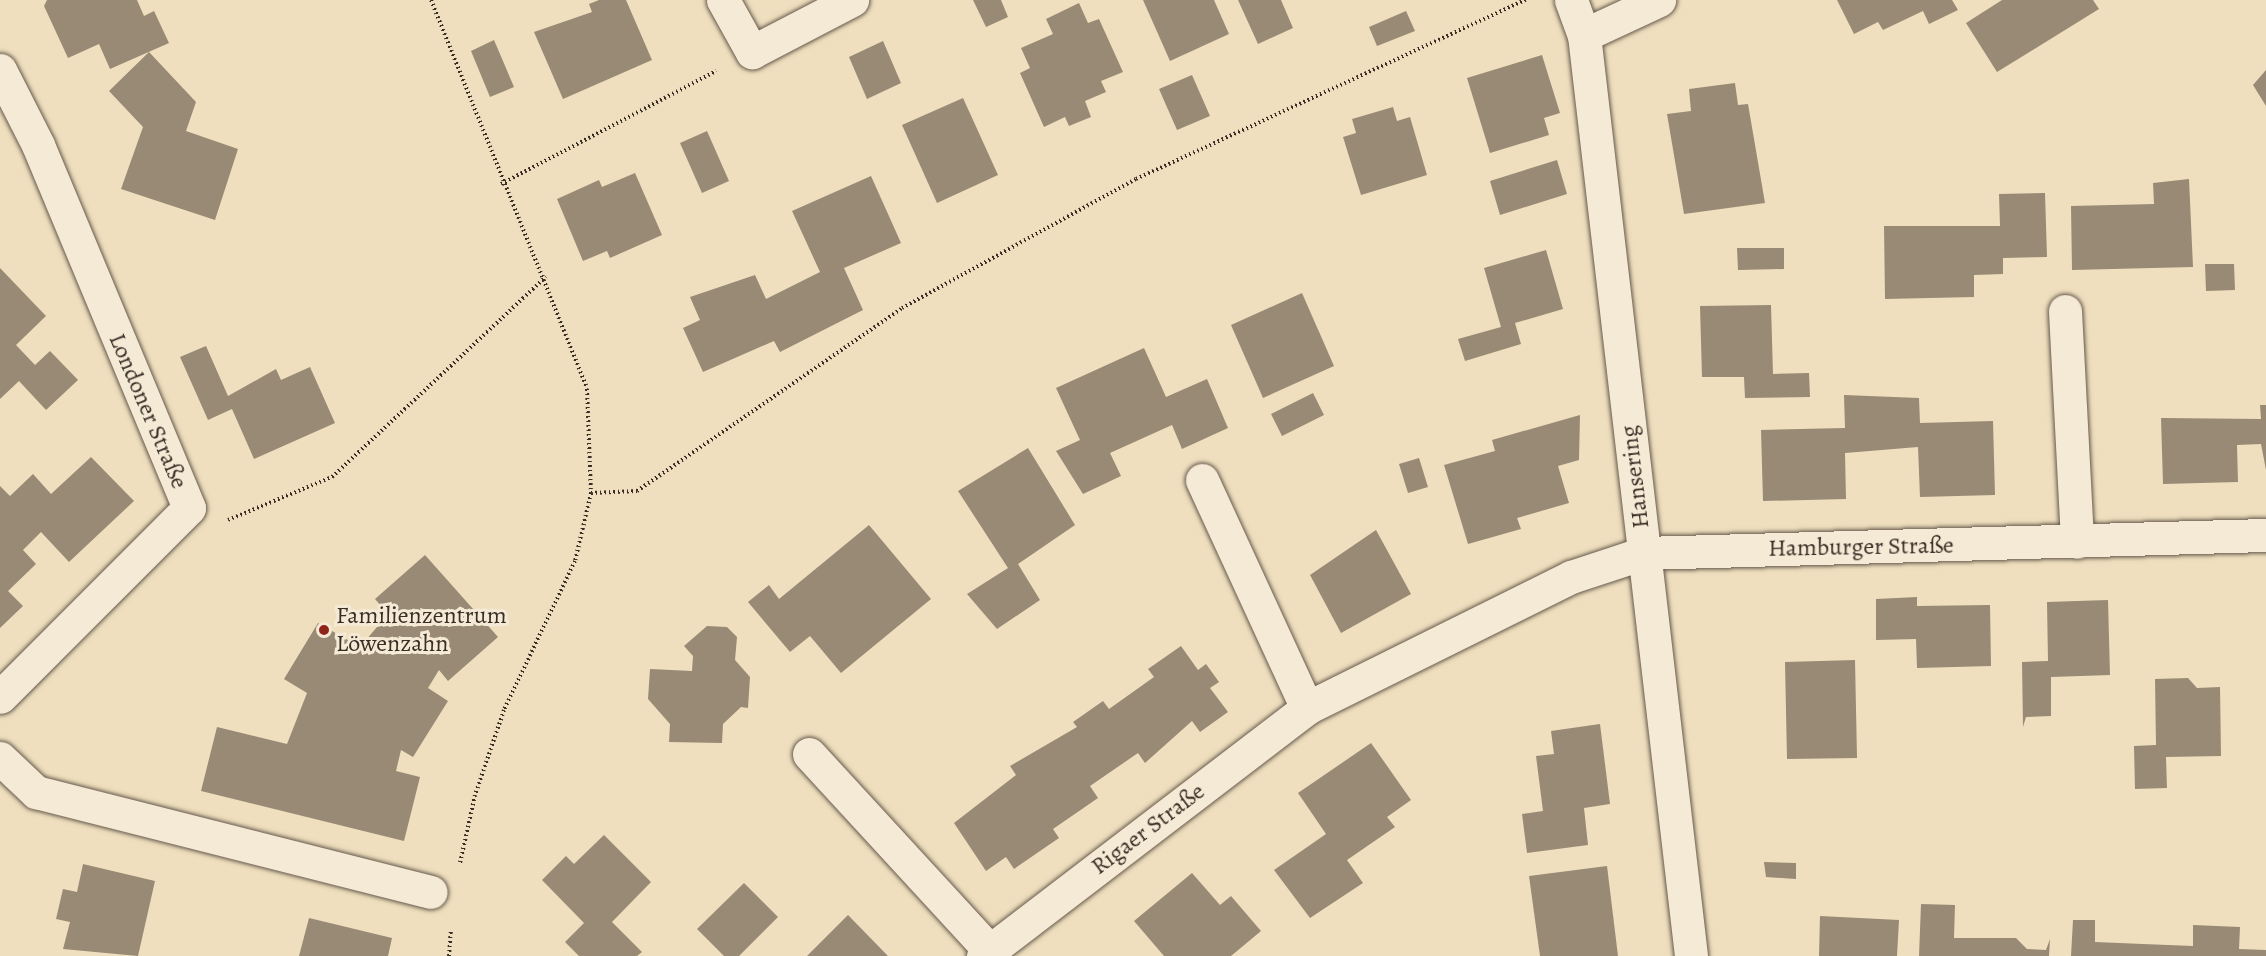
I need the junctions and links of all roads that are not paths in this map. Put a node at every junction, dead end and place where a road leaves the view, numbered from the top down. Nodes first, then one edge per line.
1 (723, 0) edge
2 (852, 0) edge
3 (1571, 0) edge
4 (1659, 0) edge
5 (808, 9) edge
6 (1584, 35) junction
7 (0, 70) edge
8 (2065, 311) dead end
9 (1202, 480) dead end
10 (2266, 536) edge
11 (2077, 542) junction
12 (1644, 553) junction
13 (0, 697) edge
14 (1307, 708) junction
15 (809, 754) dead end
16 (0, 758) edge
17 (441, 904) road end
18 (986, 953) edge
19 (1691, 956) edge

1 - 5 street
2 - 5 street
3 - 6 street, Hansering
4 - 6 street
6 - 12 street, Hansering
7 - 13 street, Londoner Straße
8 - 11 street
9 - 14 street
10 - 11 street, Hamburger Straße
11 - 12 street, Hamburger Straße
12 - 14 street, Rigaer Straße
12 - 19 street, Hansering
14 - 18 street, Rigaer Straße
15 - 18 street, Rigaer Straße
16 - 17 street

